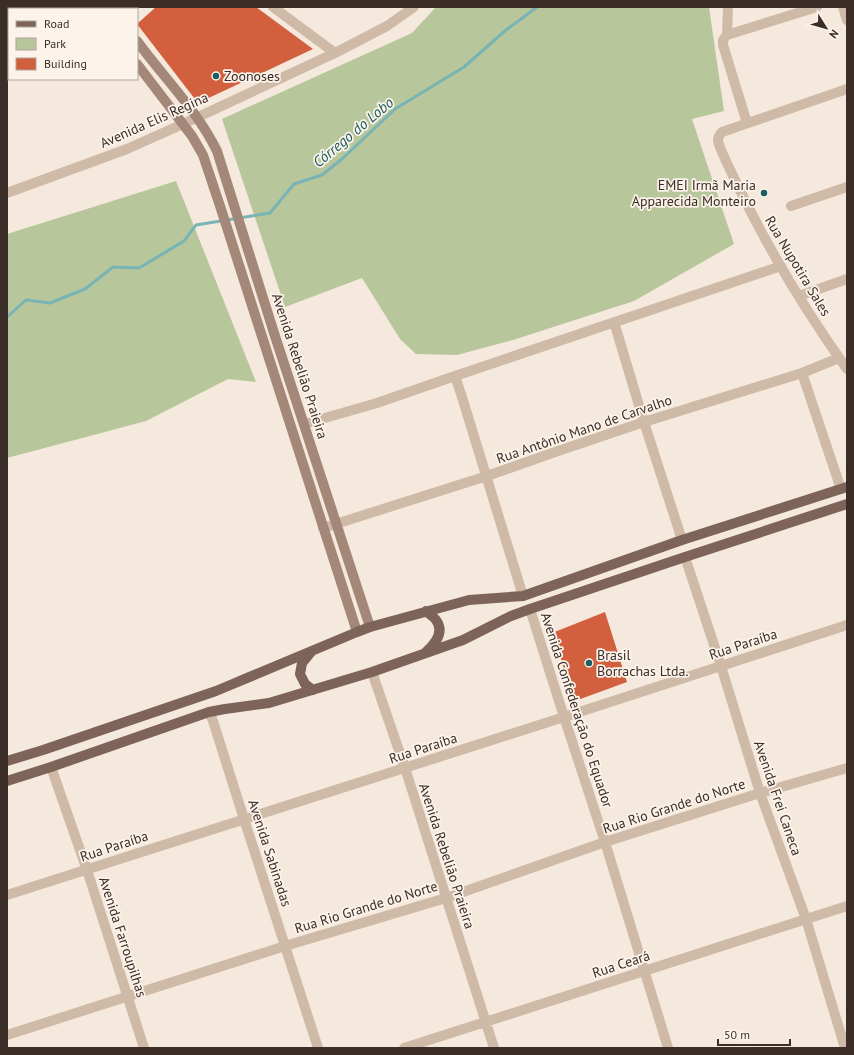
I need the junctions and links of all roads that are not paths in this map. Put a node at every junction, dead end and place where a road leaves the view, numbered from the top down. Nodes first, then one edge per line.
1 (273, 7) edge
2 (414, 7) edge
3 (728, 7) edge
4 (817, 7) edge
5 (843, 7) edge
6 (847, 20) edge
7 (727, 35) junction
8 (138, 42) edge
9 (335, 53) junction
10 (138, 65) edge
11 (172, 84) junction
12 (847, 89) edge
13 (160, 94) junction
14 (197, 117) junction
15 (747, 123) junction
16 (183, 124) junction
17 (847, 187) edge
18 (7, 192) edge
19 (791, 206) dead end
20 (781, 266) junction
21 (847, 279) edge
22 (799, 296) junction
23 (614, 322) junction
24 (840, 358) junction
25 (847, 369) edge
26 (802, 373) junction
27 (455, 376) junction
28 (644, 422) junction
29 (304, 424) junction
30 (308, 438) junction
31 (295, 442) junction
32 (486, 476) junction
33 (844, 488) edge
34 (847, 504) edge
35 (336, 524) junction
36 (323, 528) junction
37 (682, 540) junction
38 (684, 556) junction
39 (523, 596) junction
40 (530, 609) junction
41 (426, 611) junction
42 (847, 625) edge
43 (370, 627) junction
44 (356, 632) junction
45 (312, 650) junction
46 (425, 654) junction
47 (721, 666) junction
48 (372, 672) junction
49 (313, 690) junction
50 (209, 712) junction
51 (564, 717) junction
52 (7, 761) edge
53 (51, 767) junction
54 (404, 768) junction
55 (847, 768) edge
56 (7, 781) edge
57 (760, 793) junction
58 (244, 819) junction
59 (605, 842) junction
60 (87, 870) junction
61 (7, 895) edge
62 (446, 898) junction
63 (847, 906) edge
64 (806, 919) junction
65 (285, 946) junction
66 (644, 972) junction
67 (127, 997) junction
68 (486, 1023) junction
69 (7, 1035) edge
70 (844, 1047) edge
71 (144, 1048) edge
72 (318, 1048) edge
73 (404, 1048) edge
74 (494, 1048) edge
75 (668, 1048) edge

1 - 9 street
2 - 9 street, Avenida Elis Regina
3 - 7 street
4 - 7 street
5 - 6 street
7 - 15 street
8 - 11 street, Avenida Rebelião Praieira
9 - 14 street, Avenida Elis Regina
10 - 13 street, Avenida Rebelião Praieira
11 - 13 street
11 - 14 street, Avenida Rebelião Praieira
12 - 15 street
13 - 16 street, Avenida Rebelião Praieira
14 - 16 street, Avenida Elis Regina
14 - 29 street, Avenida Rebelião Praieira
15 - 20 street, Rua Nupotira Sales
16 - 18 street, Avenida Elis Regina
16 - 31 street, Avenida Rebelião Praieira
17 - 19 street
20 - 22 street, Rua Nupotira Sales
20 - 23 street
21 - 22 street
22 - 24 street, Rua Nupotira Sales
23 - 27 street
23 - 28 street
24 - 25 street, Rua Nupotira Sales
24 - 26 street, Rua Antônio Mano de Carvalho
26 - 28 street, Rua Antônio Mano de Carvalho
26 - 33 street
27 - 29 street
27 - 32 street
28 - 32 street, Rua Antônio Mano de Carvalho
28 - 37 street
29 - 30 street, Avenida Rebelião Praieira
30 - 31 street
30 - 35 street, Avenida Rebelião Praieira
31 - 36 street, Avenida Rebelião Praieira
32 - 35 street, Rua Antônio Mano de Carvalho
32 - 39 street
33 - 37 main road
34 - 38 main road
35 - 36 street, Rua Antônio Mano de Carvalho
35 - 43 street, Avenida Rebelião Praieira
36 - 44 street, Avenida Rebelião Praieira
37 - 39 main road
38 - 40 main road
38 - 47 street, Avenida Frei Caneca
39 - 41 main road
40 - 46 main road
40 - 51 street, Avenida Confederação do Equador
41 - 43 main road
41 - 46 main road
42 - 47 street, Rua Paraíba
43 - 44 main road
44 - 45 main road
45 - 49 main road
45 - 52 main road
46 - 48 main road
47 - 51 street, Rua Paraíba
47 - 57 street, Avenida Frei Caneca
48 - 49 main road
48 - 54 street, Avenida Rebelião Praieira
49 - 50 main road
50 - 53 main road
50 - 58 street, Avenida Sabinadas
51 - 54 street, Rua Paraíba
51 - 59 street, Avenida Confederação do Equador
53 - 56 main road
53 - 60 street, Avenida Farroupilhas
54 - 58 street, Rua Paraíba
54 - 62 street, Avenida Rebelião Praieira
55 - 57 street, Rua Rio Grande do Norte
57 - 59 street, Rua Rio Grande do Norte
57 - 64 street, Avenida Frei Caneca
58 - 60 street, Rua Paraíba
58 - 65 street, Avenida Sabinadas
59 - 62 street, Rua Rio Grande do Norte
59 - 66 street, Avenida Confederação do Equador
60 - 61 street, Rua Paraíba
60 - 67 street, Avenida Farroupilhas
62 - 65 street, Rua Rio Grande do Norte
62 - 68 street, Avenida Rebelião Praieira
63 - 64 street, Rua Ceará
64 - 66 street, Rua Ceará
64 - 70 street, Avenida Frei Caneca
65 - 67 street, Rua Rio Grande do Norte
65 - 72 street, Avenida Sabinadas
66 - 68 street, Rua Ceará
66 - 75 street, Avenida Confederação do Equador
67 - 69 street, Rua Rio Grande do Norte
67 - 71 street, Avenida Farroupilhas
68 - 73 street, Rua Ceará
68 - 74 street, Avenida Rebelião Praieira

